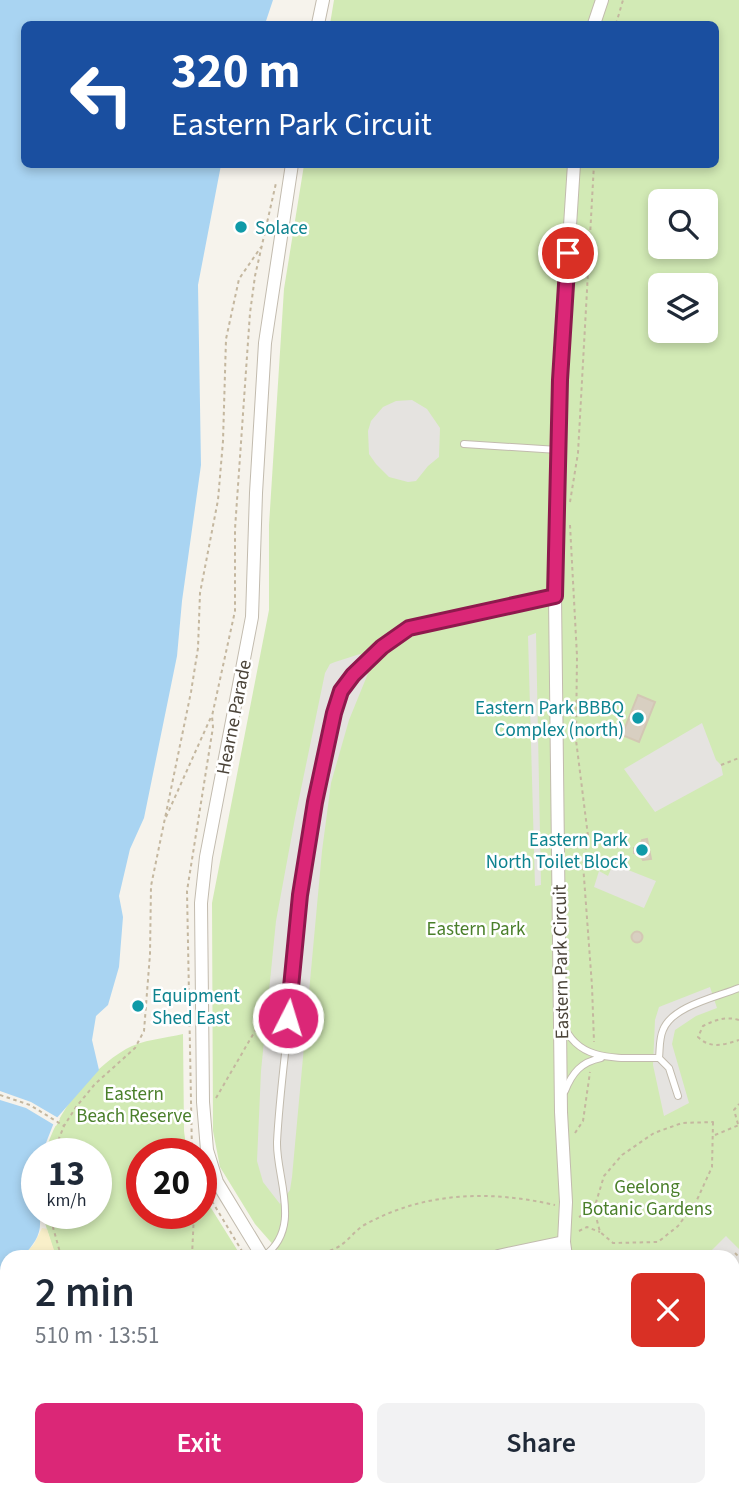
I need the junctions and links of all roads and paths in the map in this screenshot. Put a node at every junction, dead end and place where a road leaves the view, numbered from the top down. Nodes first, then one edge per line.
1 (323, 0) edge
2 (602, 0) edge
3 (623, 0) edge
4 (319, 21) edge
5 (595, 21) edge
6 (617, 21) edge
7 (291, 168) edge
8 (574, 168) edge
9 (594, 168) edge
10 (277, 176) dead end
11 (262, 246) junction
12 (464, 444) dead end
13 (558, 450) junction
14 (569, 513) dead end
15 (570, 527) dead end
16 (555, 596) junction
17 (739, 758) edge
18 (721, 765) dead end
19 (164, 821) junction
20 (739, 988) edge
21 (561, 1014) junction
22 (288, 1018) junction
23 (739, 1020) edge
24 (739, 1040) edge
25 (592, 1057) junction
26 (659, 1058) junction
27 (0, 1095) edge
28 (678, 1096) dead end
29 (203, 1102) junction
30 (739, 1104) edge
31 (561, 1112) junction
32 (738, 1125) edge
33 (64, 1126) junction
34 (714, 1135) junction
35 (59, 1138) edge
36 (574, 1138) dead end
37 (566, 1206) junction
38 (217, 1209) edge
39 (594, 1209) junction
40 (53, 1229) edge
41 (193, 1229) edge
42 (600, 1232) junction
43 (575, 1233) dead end
44 (59, 1250) edge
45 (191, 1250) edge
46 (241, 1250) edge
47 (259, 1250) edge
48 (271, 1250) edge
49 (332, 1250) edge
50 (565, 1250) edge

1 - 4 street
2 - 5 street
3 - 6 path
7 - 29 street, Hearne Parade
8 - 13 street, Eastern Park Circuit
9 - 14 path
10 - 11 path
11 - 19 path
11 - 19 path
12 - 13 lane
13 - 16 street, Eastern Park Circuit
15 - 25 path
16 - 21 street, Eastern Park Circuit
16 - 22 lane
17 - 18 path
19 - 33 path
20 - 26 lane
21 - 25 lane
21 - 31 street, Eastern Park Circuit
22 - 29 path
22 - 48 lane
23 - 24 path
25 - 26 lane
25 - 31 lane
25 - 36 path
26 - 28 lane
27 - 33 path
29 - 47 street, Hearne Parade
30 - 32 path
31 - 37 street, Eastern Park Circuit
32 - 34 path
33 - 35 path
34 - 39 path
34 - 42 path
37 - 39 path
37 - 49 path
37 - 50 street, Eastern Park Circuit
38 - 46 path
39 - 42 path
40 - 44 path
41 - 45 path
42 - 43 path

